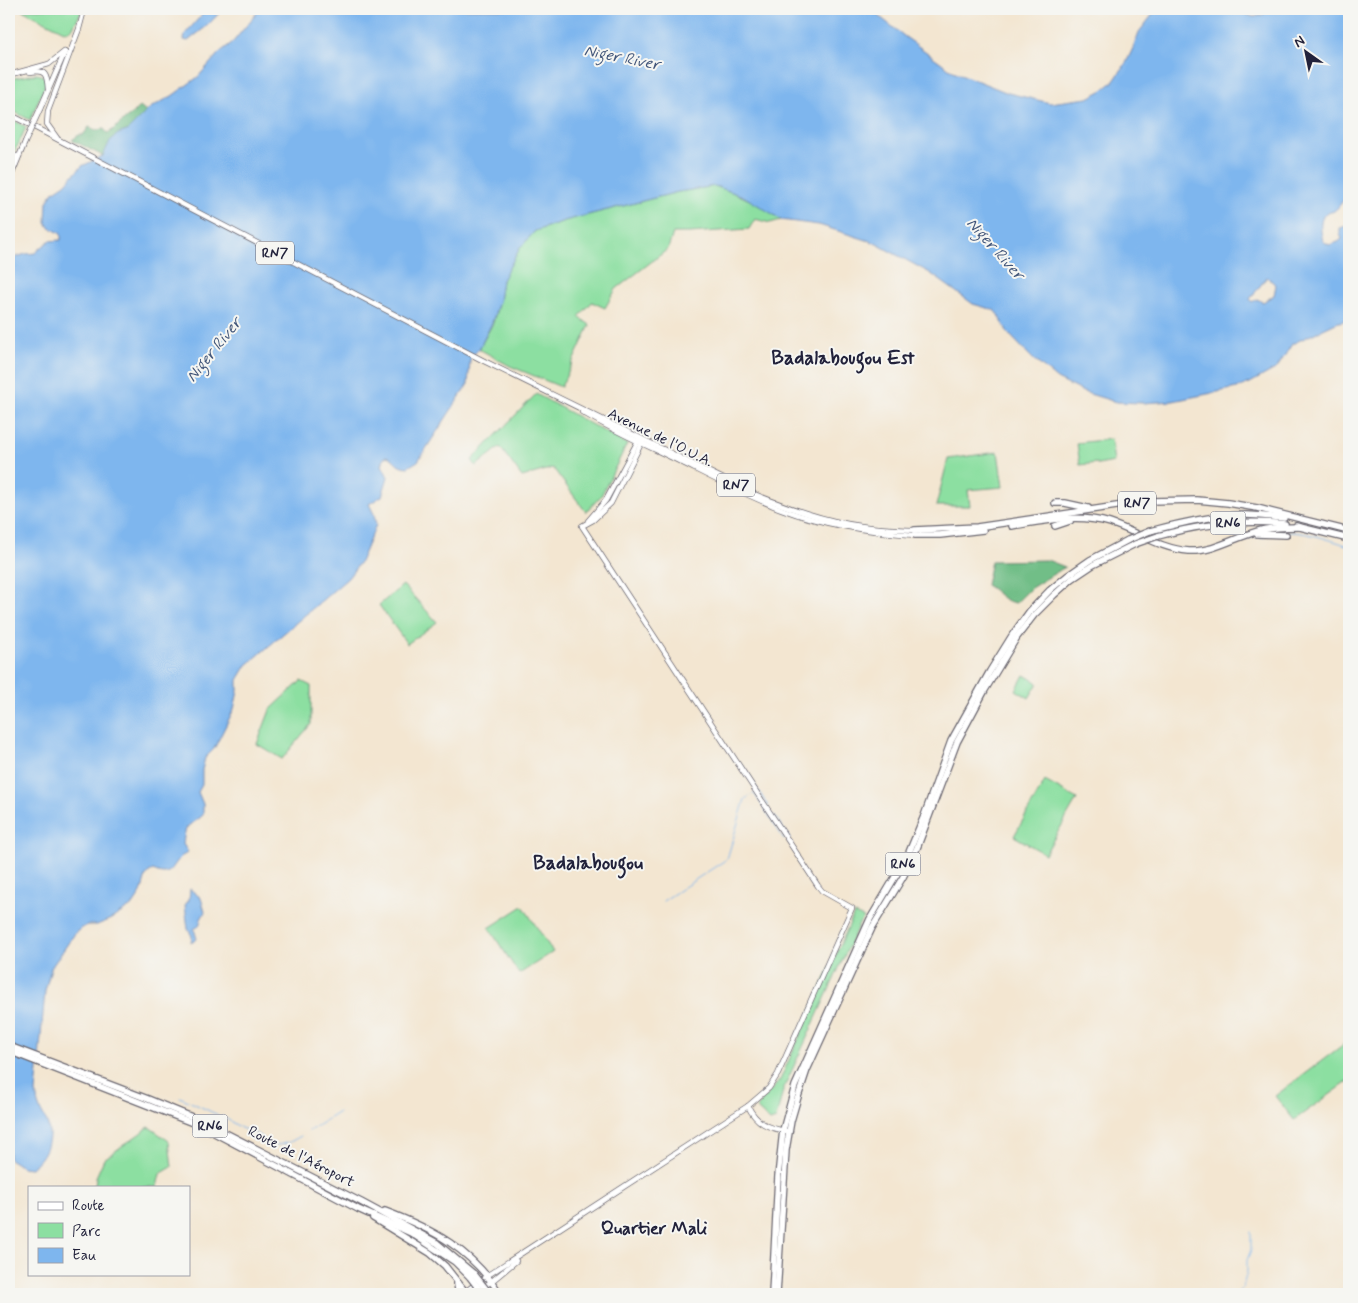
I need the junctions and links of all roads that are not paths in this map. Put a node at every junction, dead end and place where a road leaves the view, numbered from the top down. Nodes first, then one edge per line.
1 (82, 14) dead end
2 (9, 76) edge
3 (48, 89) junction
4 (9, 114) edge
5 (25, 142) junction
6 (63, 143) junction
7 (9, 165) edge
8 (9, 181) edge
9 (641, 440) junction
10 (1055, 503) dead end
11 (1093, 509) junction
12 (1077, 518) junction
13 (1297, 518) junction
14 (1055, 526) dead end
15 (1300, 527) junction
16 (1349, 531) edge
17 (915, 533) junction
18 (1250, 534) junction
19 (1286, 535) dead end
20 (1349, 538) edge
21 (1032, 614) junction
22 (9, 1046) edge
23 (9, 1051) edge
24 (51, 1065) junction
25 (748, 1106) junction
26 (786, 1131) junction
27 (361, 1202) junction
28 (358, 1208) junction
29 (472, 1276) junction
30 (454, 1278) junction
31 (490, 1278) junction
32 (456, 1294) edge
33 (465, 1294) edge
34 (473, 1294) edge
35 (488, 1294) edge
36 (500, 1294) edge
37 (772, 1294) edge
38 (777, 1294) edge

1 - 6 main road
2 - 3 main road
2 - 3 main road
3 - 5 main road, bridge
4 - 6 main road, RN7
5 - 7 main road
5 - 8 main road
6 - 9 main road, Avenue de l'O.U.A. / RN7
9 - 17 main road, Avenue de l'O.U.A. / RN7
9 - 25 main road
10 - 11 highway
11 - 13 highway, RN7
11 - 17 highway, RN7
12 - 14 highway
12 - 17 highway, RN7
12 - 18 highway, RN7
13 - 16 highway, RN6
13 - 21 highway, RN6, bridge
15 - 18 highway, RN7
15 - 20 highway, RN6
15 - 21 highway, RN6, bridge
18 - 19 highway
21 - 26 highway, RN6
22 - 24 highway, RN6
23 - 24 highway, RN6
24 - 27 highway, Route de l'Aéroport / RN6
24 - 28 highway, Route de l'Aéroport / RN6
25 - 26 main road
25 - 31 main road
26 - 37 highway, RN6
26 - 38 highway, RN6
27 - 29 highway, Route de l'Aéroport / RN6
27 - 31 highway
28 - 29 highway, Route de l'Aéroport / RN6
28 - 30 highway
29 - 35 highway, Route de l'Aéroport / RN6, bridge
30 - 32 highway
30 - 33 highway
31 - 33 main road
31 - 34 main road
31 - 36 highway

